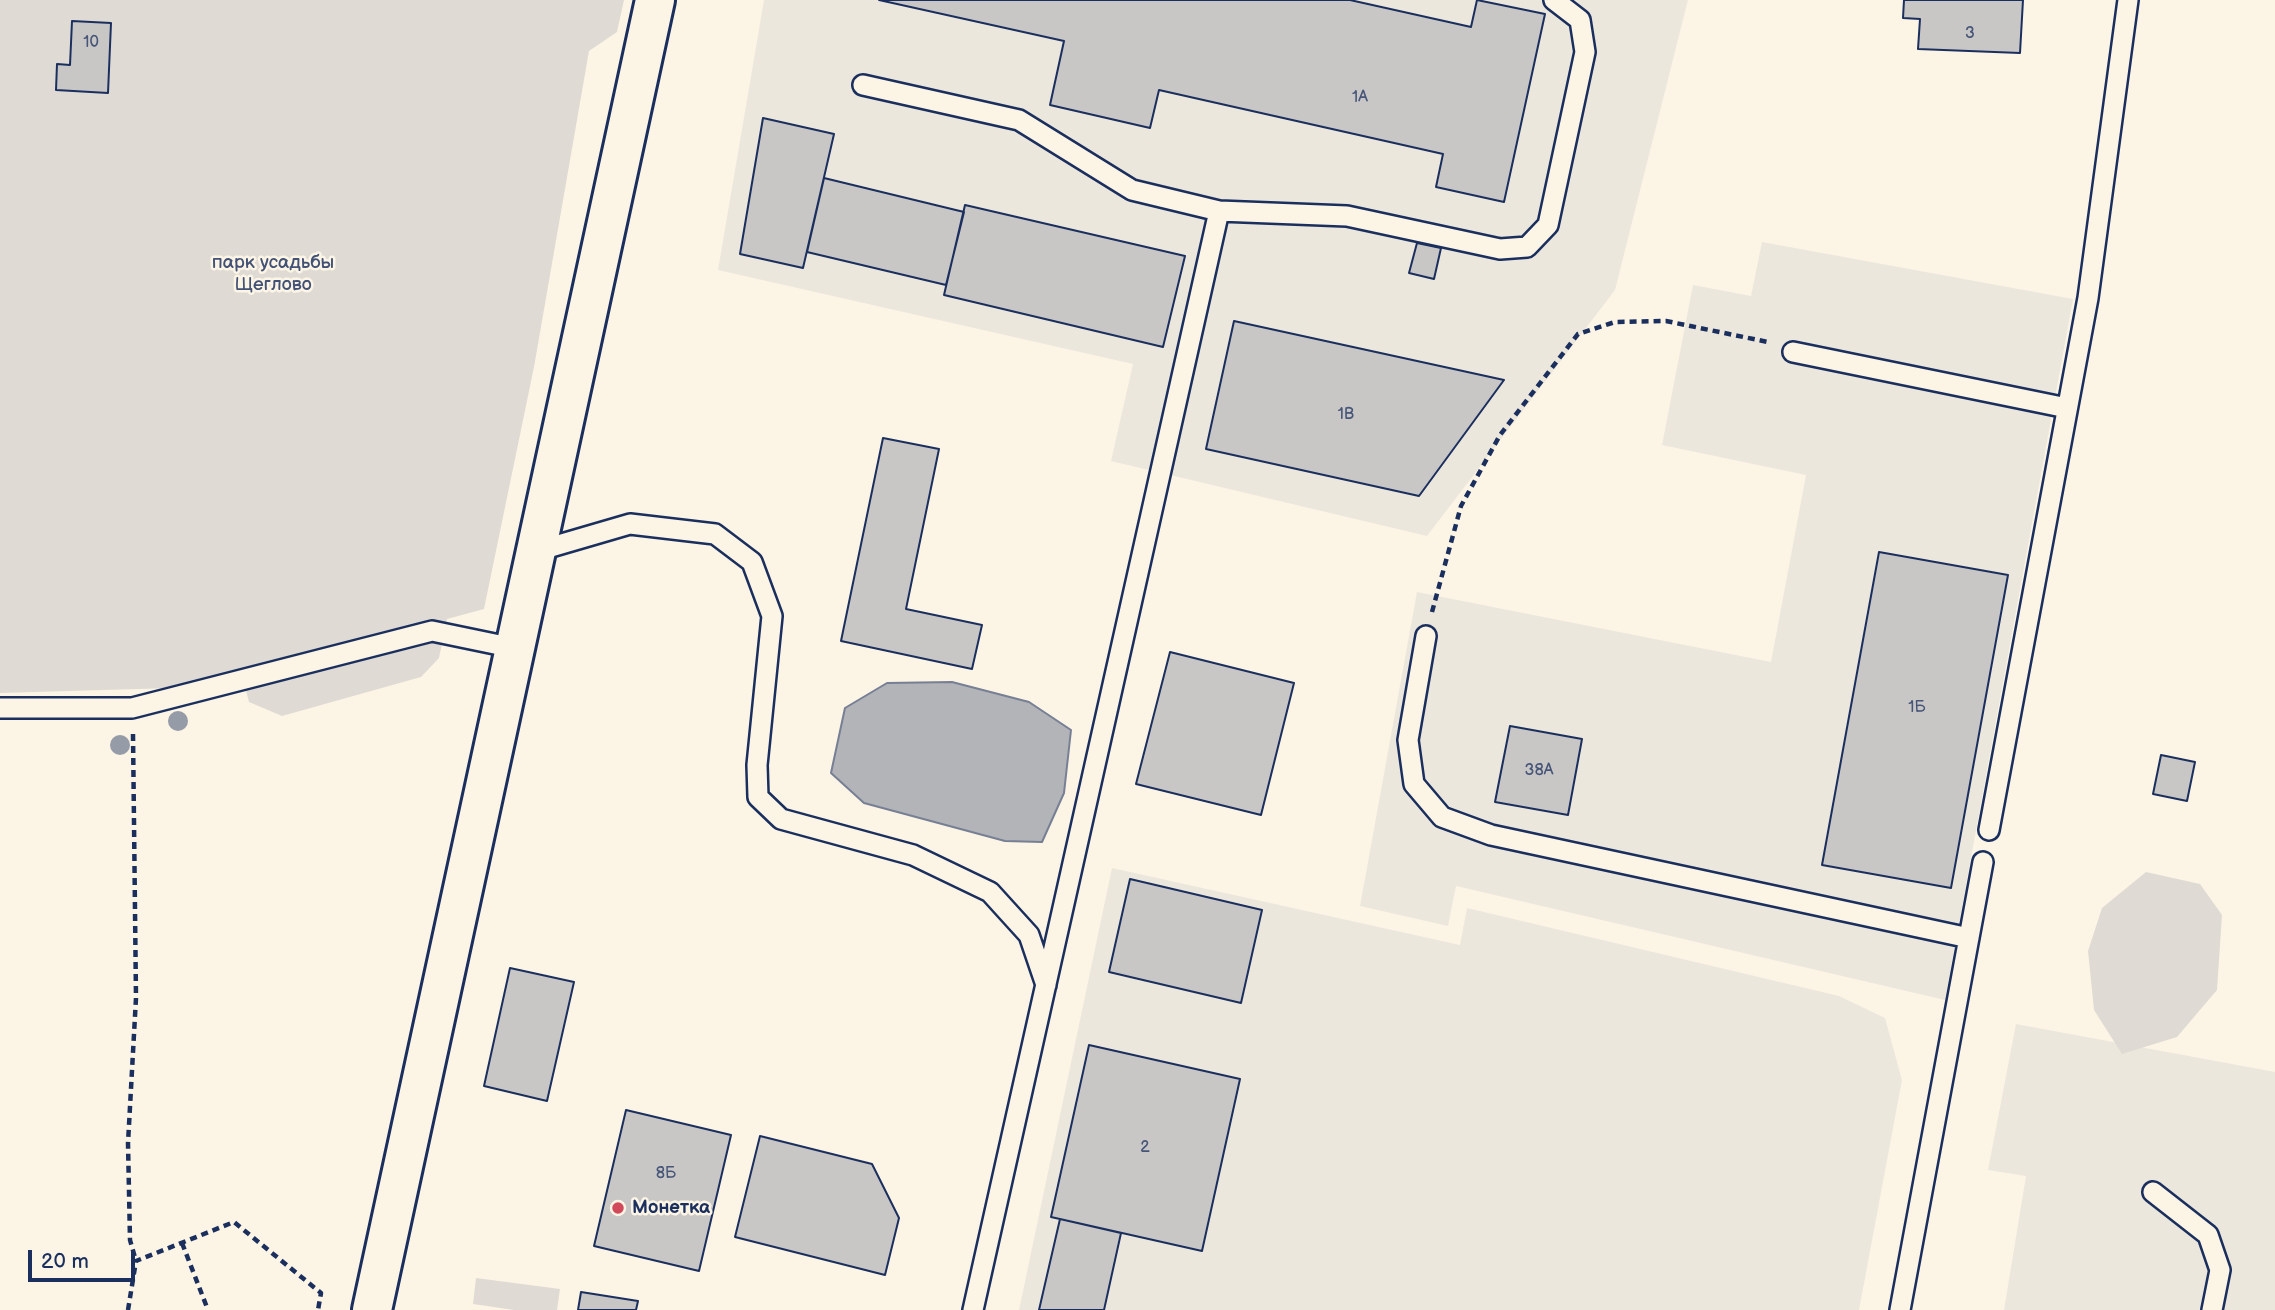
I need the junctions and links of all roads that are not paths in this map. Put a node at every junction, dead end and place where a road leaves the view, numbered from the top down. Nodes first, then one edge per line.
1 (655, 0) edge
2 (1554, 0) edge
3 (2129, 0) edge
4 (863, 85) dead end
5 (1219, 211) junction
6 (1793, 352) road end
7 (2067, 408) junction
8 (534, 552) junction
9 (1426, 636) road end
10 (514, 648) junction
11 (0, 708) edge
12 (1989, 830) dead end
13 (1983, 862) dead end
14 (1969, 939) junction
15 (1046, 986) junction
16 (2153, 1192) dead end
17 (372, 1310) edge
18 (973, 1310) edge
19 (1900, 1310) edge
20 (2212, 1310) edge

1 - 8 main road
2 - 5 lane
3 - 7 lane
4 - 5 lane
5 - 15 lane
6 - 7 lane
7 - 12 lane
8 - 10 main road
8 - 15 lane
9 - 14 lane
10 - 11 lane
10 - 17 main road
13 - 14 lane
14 - 19 lane
15 - 18 lane
16 - 20 lane

